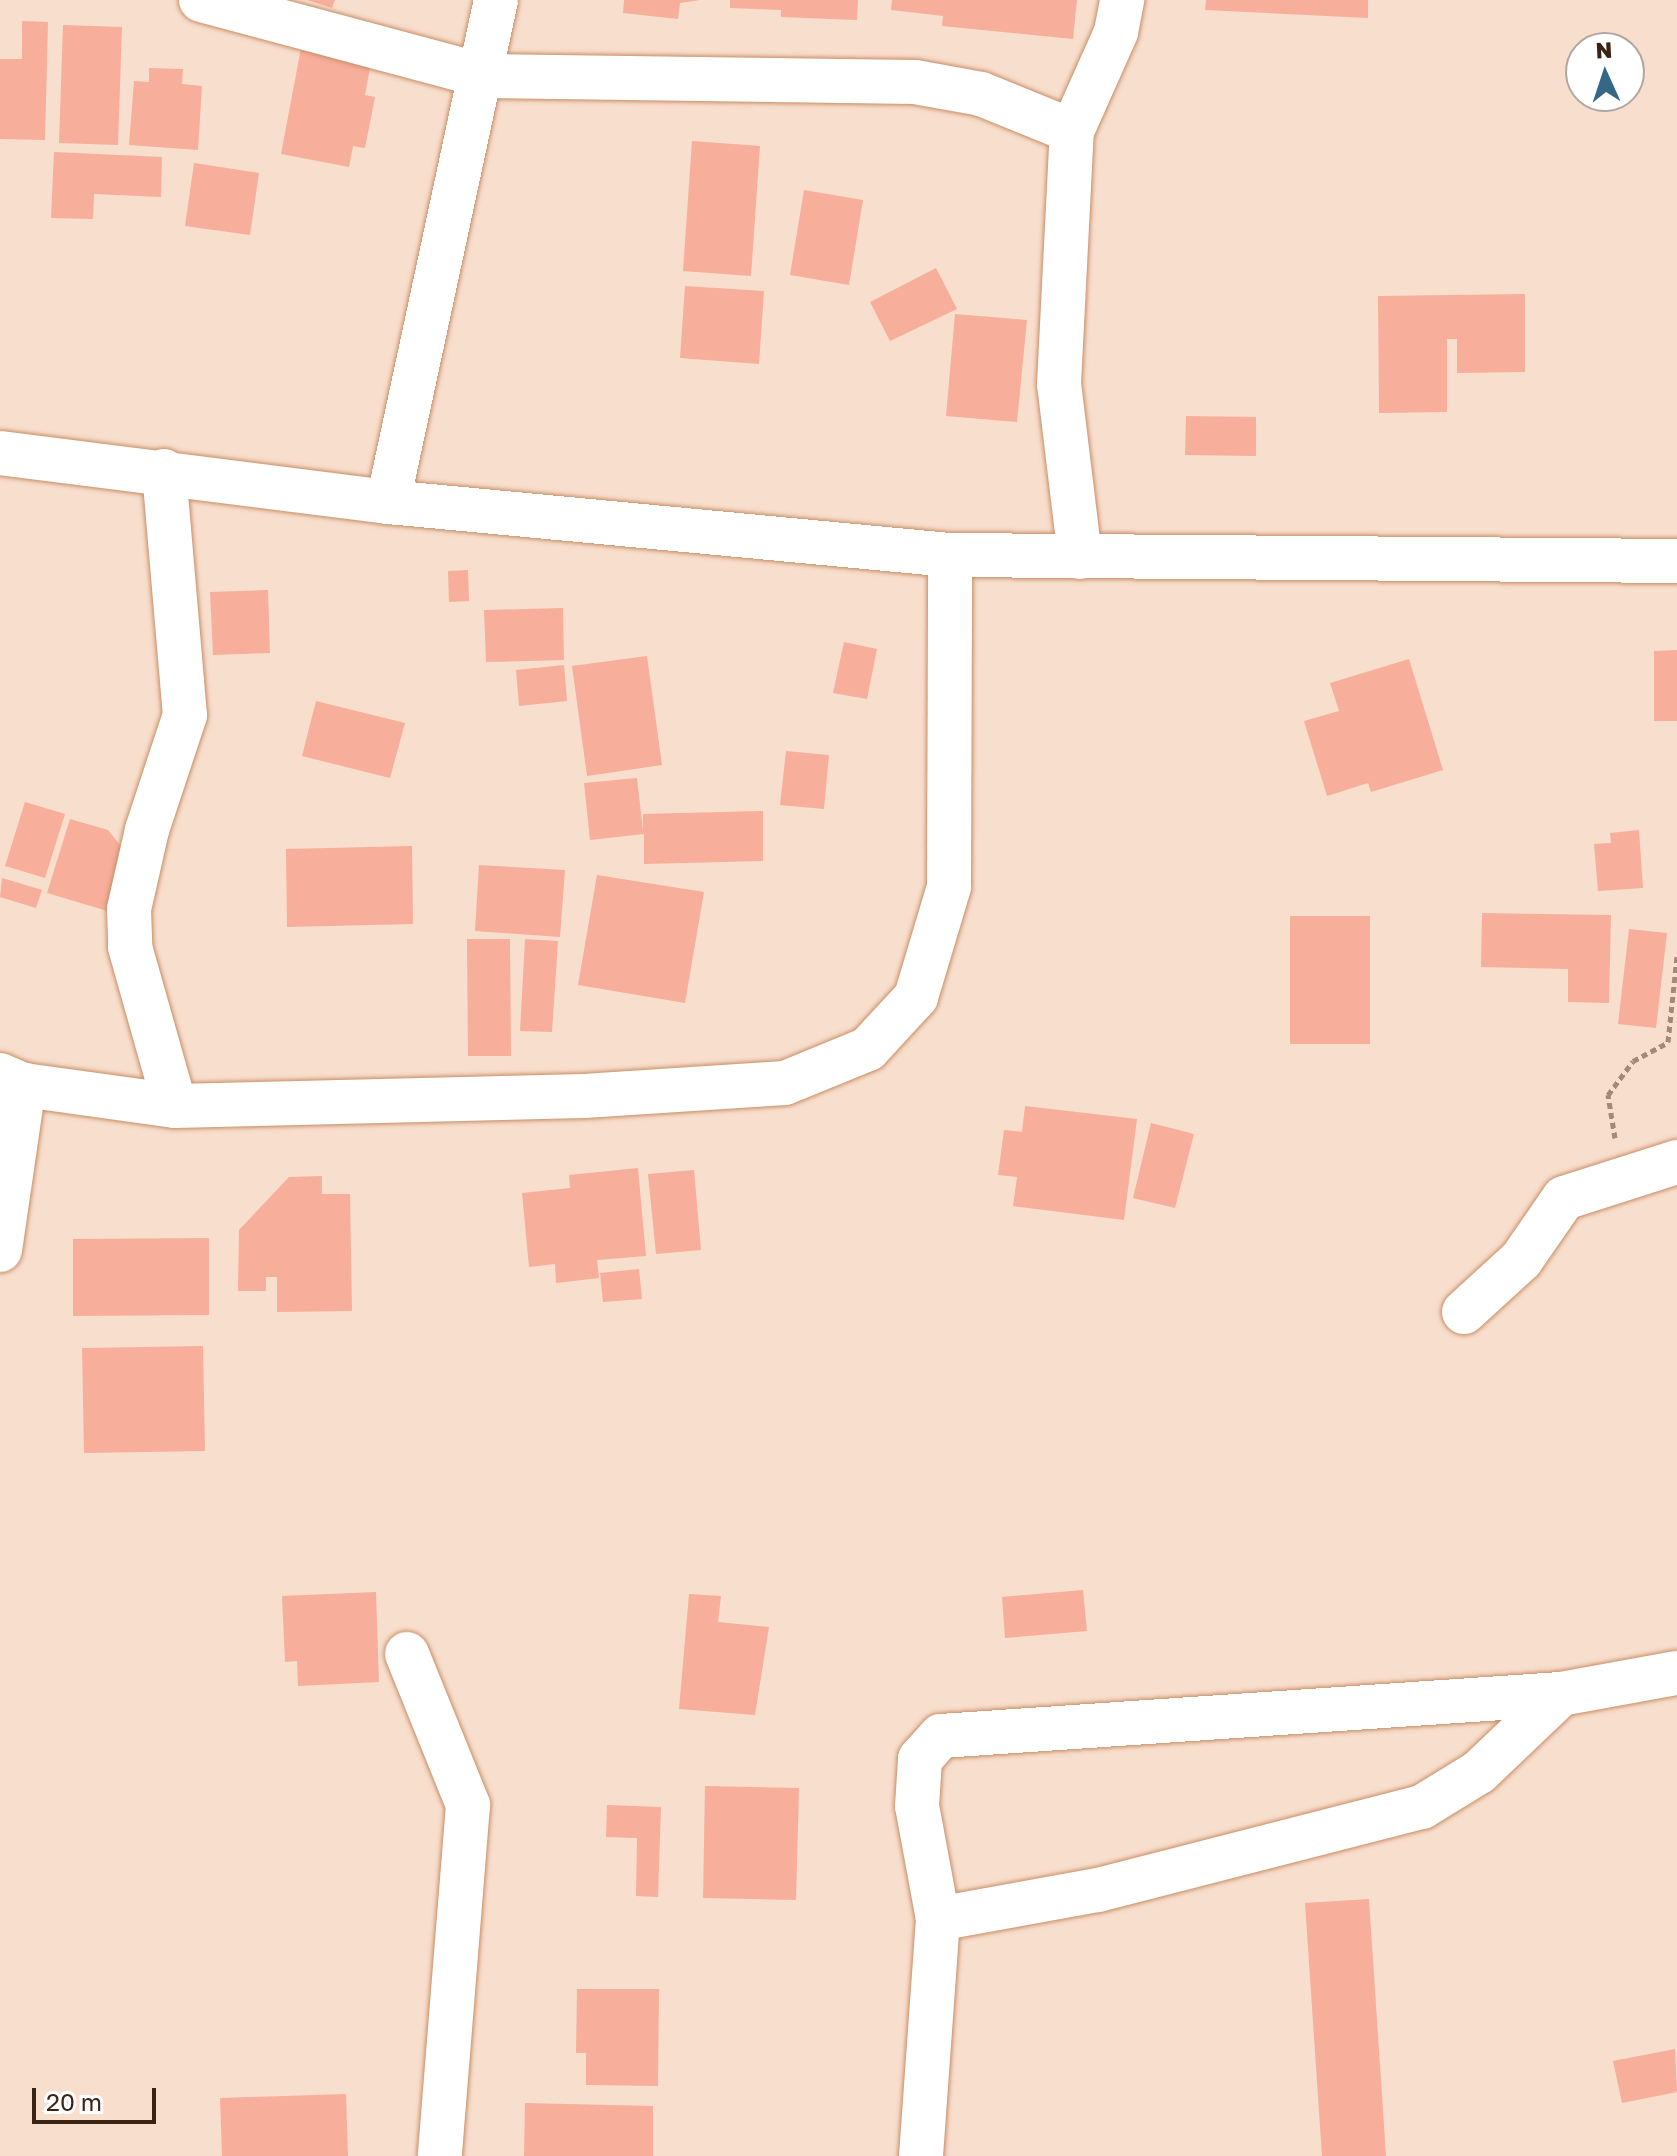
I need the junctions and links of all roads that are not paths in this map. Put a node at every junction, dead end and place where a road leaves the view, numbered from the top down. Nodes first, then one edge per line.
1 (201, 0) edge
2 (496, 0) edge
3 (1122, 0) edge
4 (485, 76) junction
5 (1072, 131) junction
6 (0, 453) edge
7 (164, 471) junction
8 (388, 502) junction
9 (950, 555) junction
10 (1080, 557) junction
11 (1677, 561) edge
12 (12, 1080) edge
13 (175, 1106) junction
14 (1677, 1162) edge
15 (0, 1250) edge
16 (1464, 1312) dead end
17 (407, 1654) dead end
18 (1677, 1673) edge
19 (1561, 1694) junction
20 (938, 1919) junction
21 (440, 2156) edge
22 (921, 2156) edge

1 - 4 street
2 - 4 street
3 - 5 street
4 - 5 street
4 - 8 street
5 - 10 street
6 - 7 street
7 - 8 street
7 - 13 street
8 - 9 street
9 - 10 street
9 - 13 street
10 - 11 street
12 - 13 street
12 - 15 street
14 - 16 street
17 - 21 street
18 - 19 street
19 - 20 street
19 - 20 street
20 - 22 street

